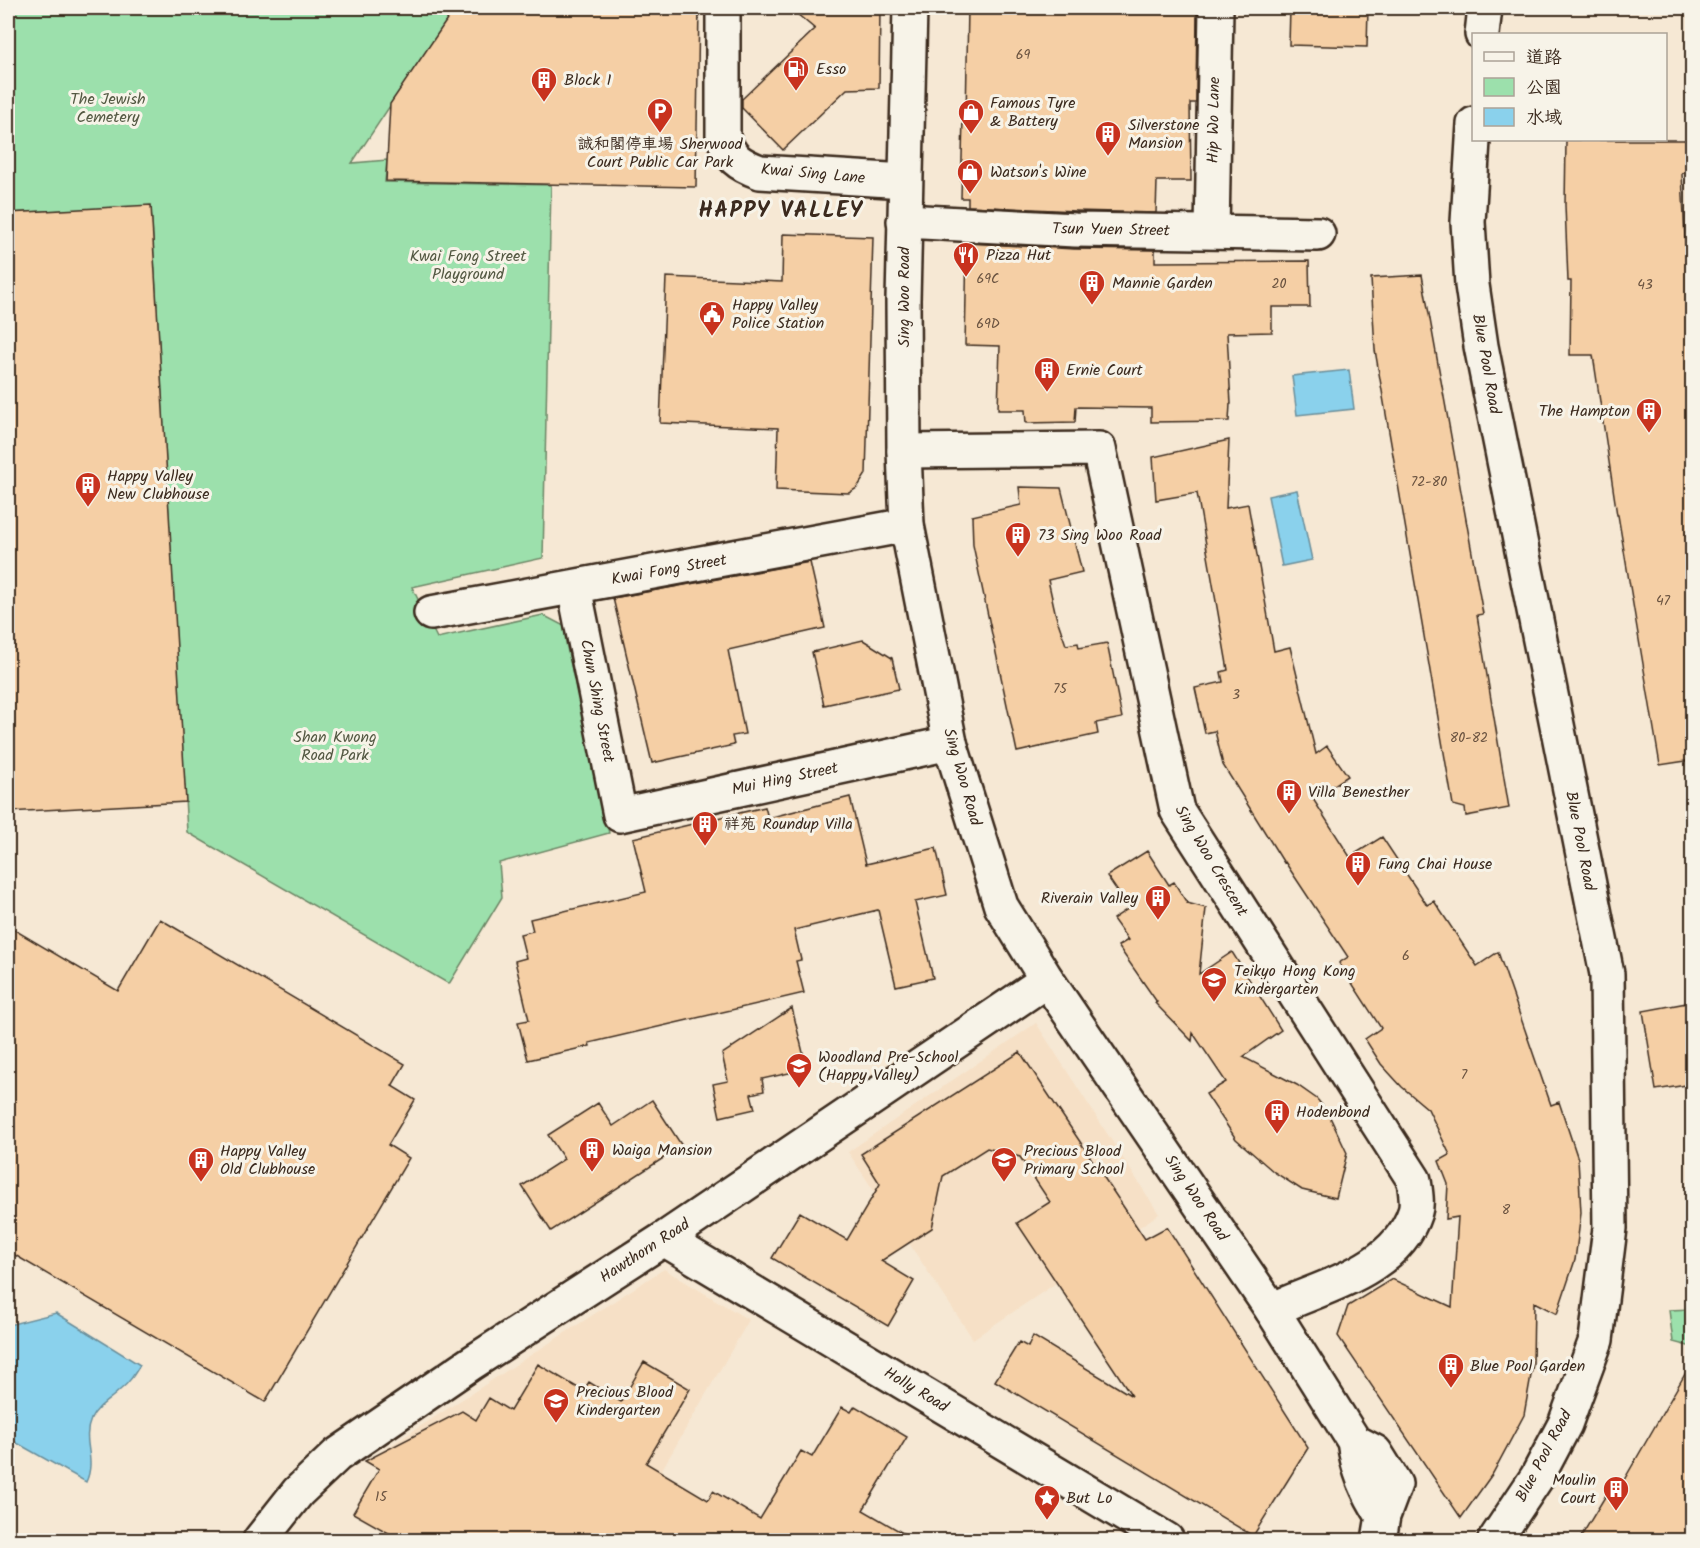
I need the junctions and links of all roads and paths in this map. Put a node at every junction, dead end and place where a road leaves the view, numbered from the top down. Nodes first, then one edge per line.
1 (723, 8) edge
2 (910, 8) edge
3 (1216, 8) edge
4 (1485, 8) edge
5 (1482, 33) edge
6 (1472, 141) edge
7 (905, 181) junction
8 (904, 220) junction
9 (1212, 232) junction
10 (1318, 234) dead end
11 (904, 451) junction
12 (907, 525) junction
13 (574, 587) junction
14 (431, 613) dead end
15 (950, 743) junction
16 (620, 815) joint
17 (1047, 980) junction
18 (664, 1239) junction
19 (1272, 1310) junction
20 (1381, 1528) edge
21 (260, 1540) edge
22 (1167, 1540) edge
23 (1495, 1540) edge

1 - 7 street, Kwai Sing Lane
2 - 7 street, Sing Woo Road
3 - 9 street, Hip Wo Lane
4 - 5 street
6 - 23 street, Blue Pool Road
7 - 8 street, Sing Woo Road
8 - 9 street, Tsun Yuen Street
8 - 11 street, Sing Woo Road
9 - 10 street, Tsun Yuen Street
11 - 12 street, Sing Woo Road
11 - 19 street, Sing Woo Crescent
12 - 13 street, Kwai Fong Street
12 - 15 street, Sing Woo Road
13 - 14 street, Kwai Fong Street
13 - 16 street, Chun Shing Street
15 - 16 street, Mui Hing Street
15 - 17 street, Sing Woo Road
17 - 18 street, Hawthorn Road
17 - 19 street, Sing Woo Road
18 - 21 street, Hawthorn Road
18 - 22 street, Holly Road
19 - 20 street, Sing Woo Road

